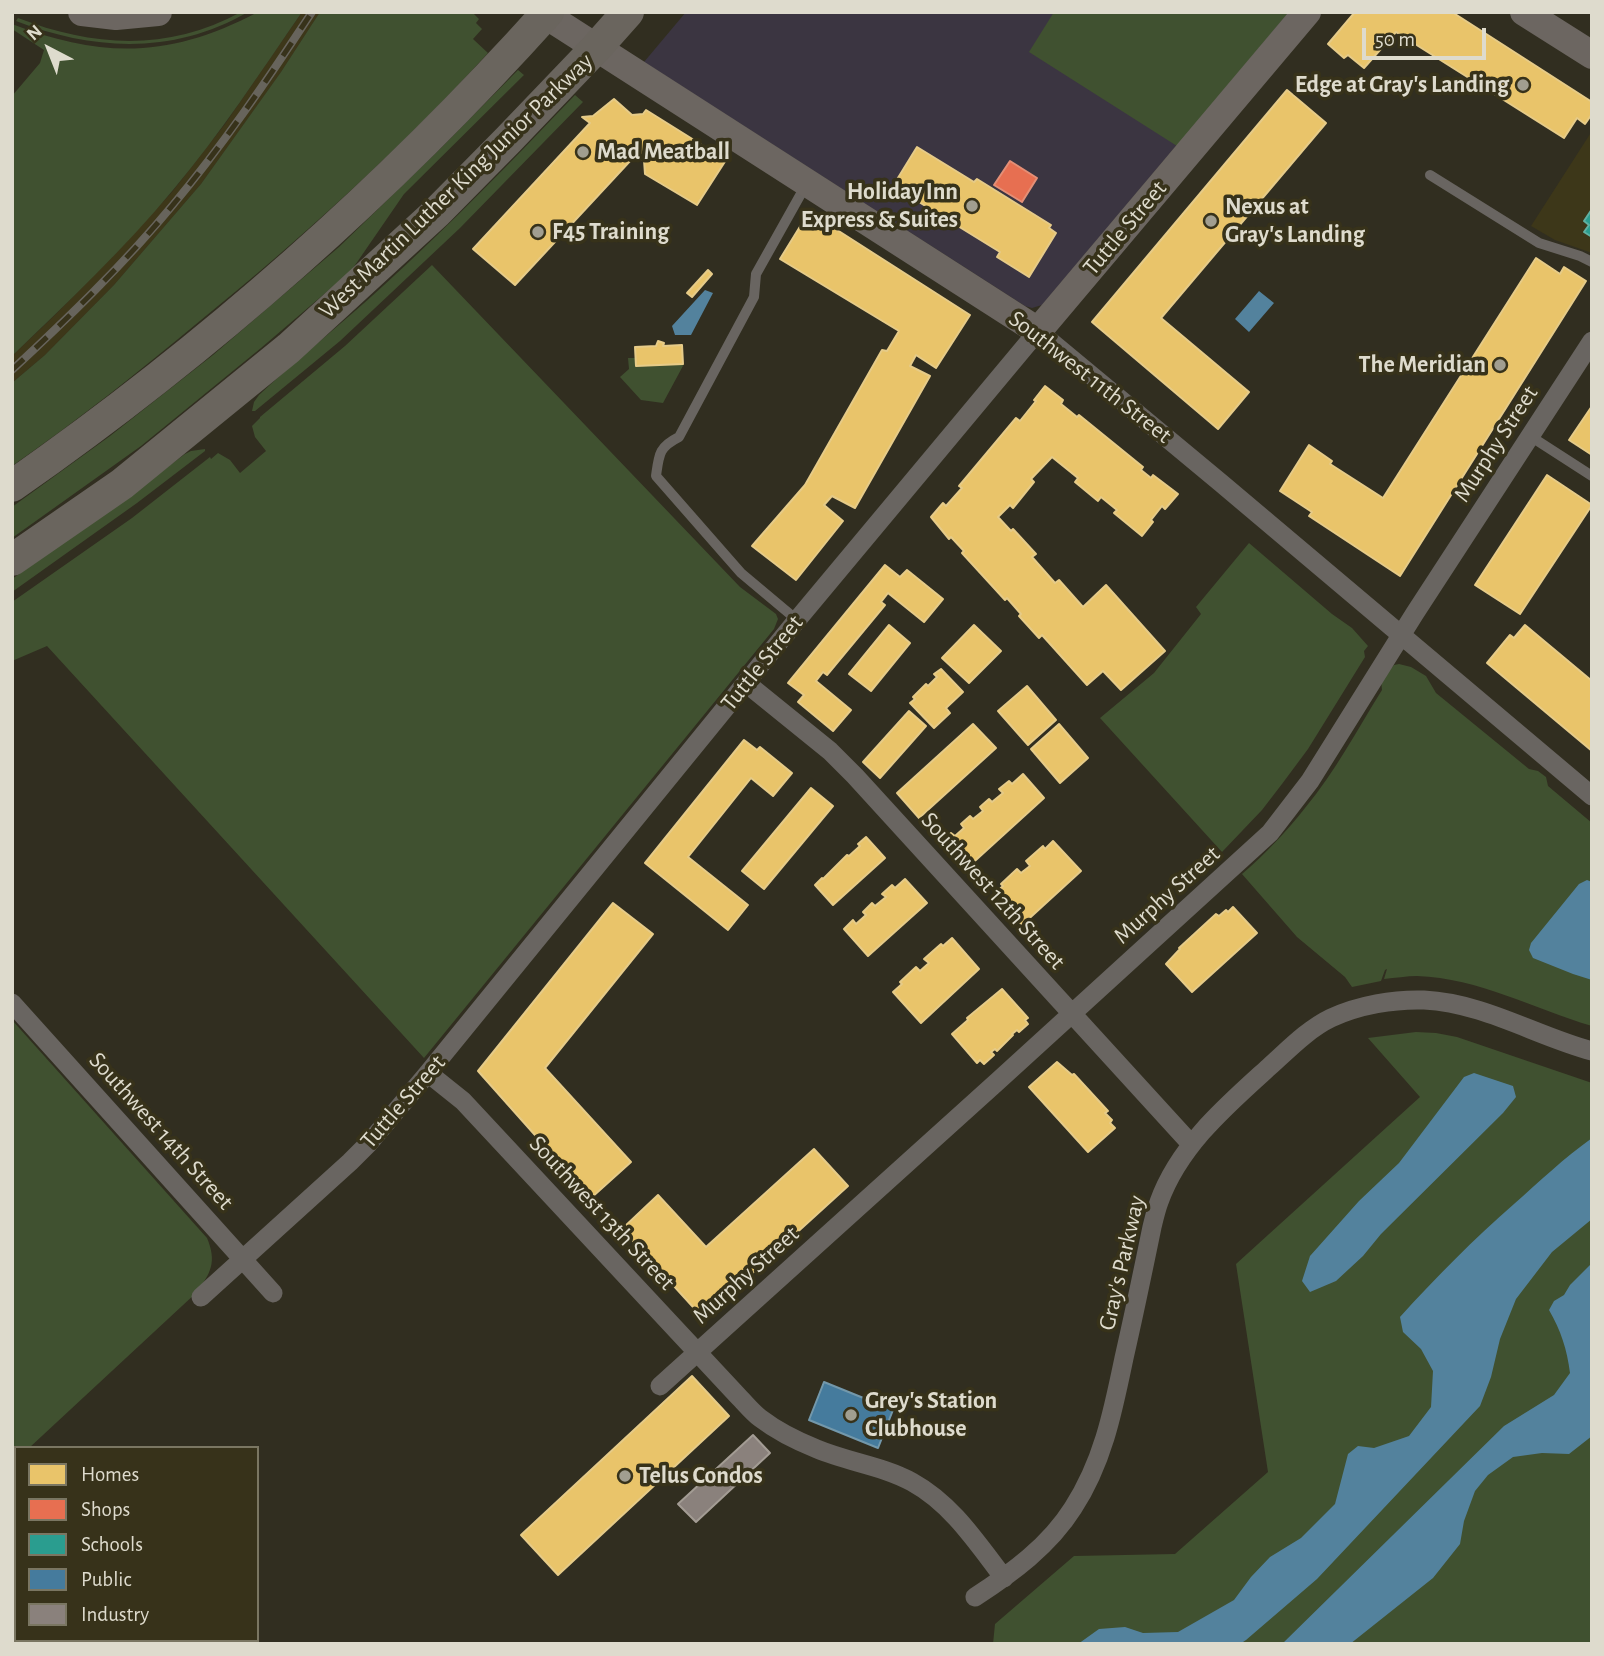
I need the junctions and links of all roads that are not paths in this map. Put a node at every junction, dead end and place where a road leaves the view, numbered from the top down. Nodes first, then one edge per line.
1 (82, 12) edge
2 (158, 12) edge
3 (628, 12) edge
4 (1307, 12) edge
5 (1524, 12) edge
6 (545, 13) edge
7 (596, 48) junction
8 (1592, 55) edge
9 (1430, 175) dead end
10 (807, 183) junction
11 (1592, 262) edge
12 (1038, 331) junction
13 (1592, 341) edge
14 (1530, 436) junction
15 (1592, 476) edge
16 (12, 486) edge
17 (12, 560) edge
18 (797, 620) junction
19 (1400, 636) junction
20 (746, 682) junction
21 (1592, 796) edge
22 (12, 1003) edge
23 (1072, 1014) junction
24 (1592, 1051) edge
25 (428, 1073) junction
26 (1191, 1144) junction
27 (243, 1259) junction
28 (273, 1293) dead end
29 (201, 1297) dead end
30 (698, 1352) junction
31 (660, 1386) dead end
32 (1004, 1578) junction
33 (975, 1597) dead end

1 - 2 street
3 - 7 main road, West Martin Luther King Junior Parkway
4 - 12 street, Tuttle Street
5 - 8 street
6 - 7 street, Southwest 11th Street
6 - 16 main road
7 - 10 street, Southwest 11th Street
7 - 17 main road, West Martin Luther King Junior Parkway
9 - 11 lane
10 - 12 street, Southwest 11th Street
10 - 18 lane
12 - 18 street, Tuttle Street
12 - 19 street, Southwest 11th Street
13 - 14 street, Murphy Street
14 - 15 lane
14 - 19 street, Murphy Street
18 - 20 street, Tuttle Street
19 - 21 street, Southwest 11th Street
19 - 23 street, Murphy Street
20 - 23 street, Southwest 12th Street
20 - 25 street, Tuttle Street
22 - 27 street, Southwest 14th Street
23 - 26 street, Southwest 12th Street
23 - 30 street, Murphy Street
24 - 26 street, Gray's Parkway
25 - 27 street, Tuttle Street
25 - 30 street, Southwest 13th Street
26 - 32 street, Gray's Parkway
27 - 28 street, Southwest 14th Street
27 - 29 street, Tuttle Street
30 - 31 street, Murphy Street
30 - 32 street, Southwest 13th Street
32 - 33 street, Gray's Parkway

